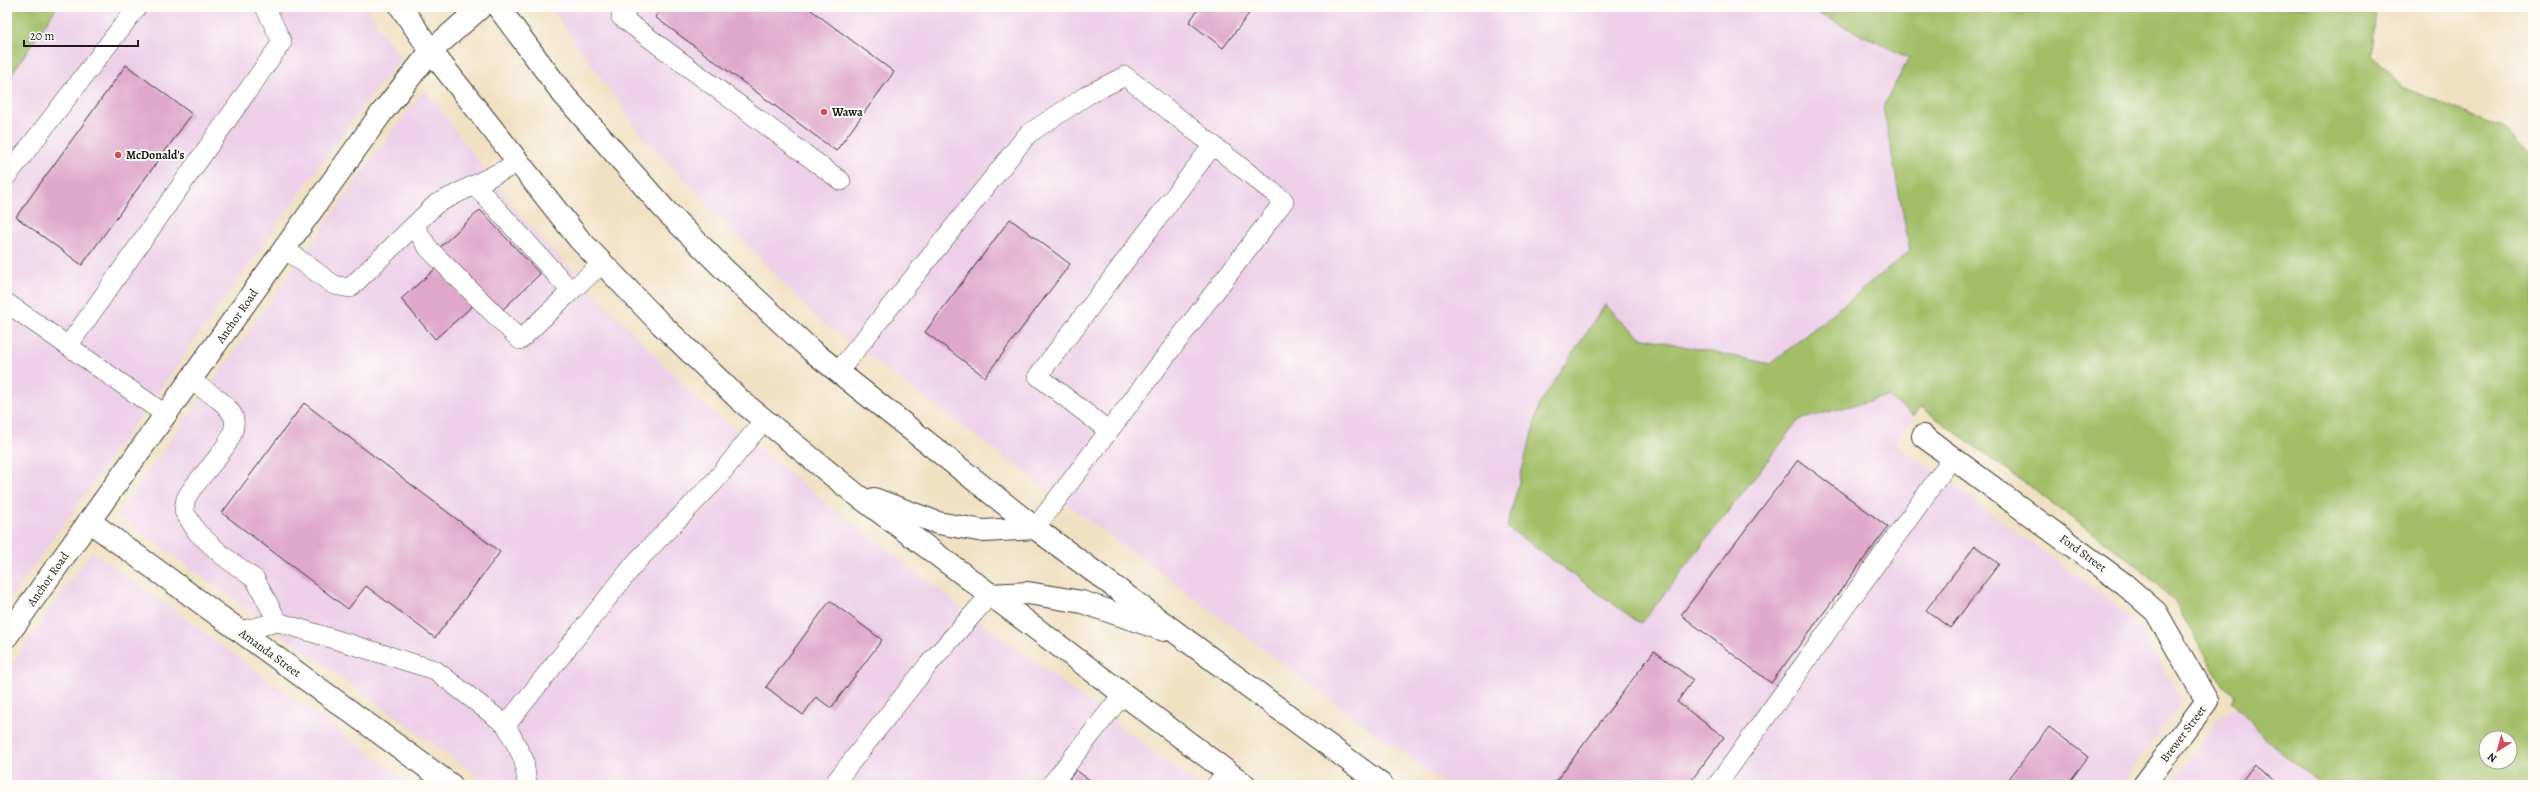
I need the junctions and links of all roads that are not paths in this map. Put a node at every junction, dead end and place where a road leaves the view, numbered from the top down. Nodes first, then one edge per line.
1 (137, 7) edge
2 (265, 7) edge
3 (401, 7) edge
4 (481, 7) edge
5 (498, 7) edge
6 (628, 7) edge
7 (431, 51) junction
8 (1213, 145) junction
9 (518, 163) junction
10 (7, 176) edge
11 (841, 181) dead end
12 (475, 185) junction
13 (414, 226) junction
14 (285, 249) junction
15 (603, 263) junction
16 (571, 292) junction
17 (7, 302) edge
18 (68, 346) junction
19 (838, 372) junction
20 (191, 381) junction
21 (166, 415) junction
22 (764, 420) junction
23 (1109, 431) junction
24 (1923, 436) dead end
25 (1953, 458) junction
26 (852, 492) junction
27 (89, 521) junction
28 (1035, 528) junction
29 (990, 595) junction
30 (278, 622) junction
31 (240, 631) junction
32 (7, 636) edge
33 (1184, 637) junction
34 (1123, 694) junction
35 (2207, 701) joint
36 (506, 725) junction
37 (1222, 779) edge
38 (451, 785) edge
39 (527, 785) edge
40 (833, 785) edge
41 (1051, 785) edge
42 (1245, 785) edge
43 (1382, 785) edge
44 (1717, 785) edge
45 (2144, 785) edge

1 - 10 lane
2 - 18 lane
3 - 7 main road
4 - 7 main road, Anchor Road
5 - 19 main road
6 - 11 lane
7 - 9 main road
7 - 14 main road, Anchor Road
8 - 19 lane
8 - 23 lane
8 - 23 lane
9 - 12 lane
9 - 15 main road
12 - 13 lane
12 - 16 lane
13 - 14 lane
13 - 16 lane
14 - 20 main road, Anchor Road
15 - 16 lane
15 - 22 main road
17 - 18 lane
18 - 21 lane
19 - 28 main road
20 - 21 main road, Anchor Road
20 - 30 lane
21 - 27 main road, Anchor Road
22 - 26 main road
22 - 36 lane
23 - 28 lane
24 - 25 main road, Ford Street
25 - 35 main road, Ford Street
25 - 44 lane
26 - 28 main road
26 - 29 main road
27 - 31 main road, Amanda Street
27 - 32 main road, Anchor Road
28 - 33 main road
29 - 33 main road
29 - 34 main road
29 - 40 lane
30 - 31 lane
30 - 36 lane
31 - 38 main road, Amanda Street
33 - 43 main road
34 - 37 main road
34 - 41 lane
35 - 45 main road, Brewer Street
36 - 39 lane
37 - 42 main road

